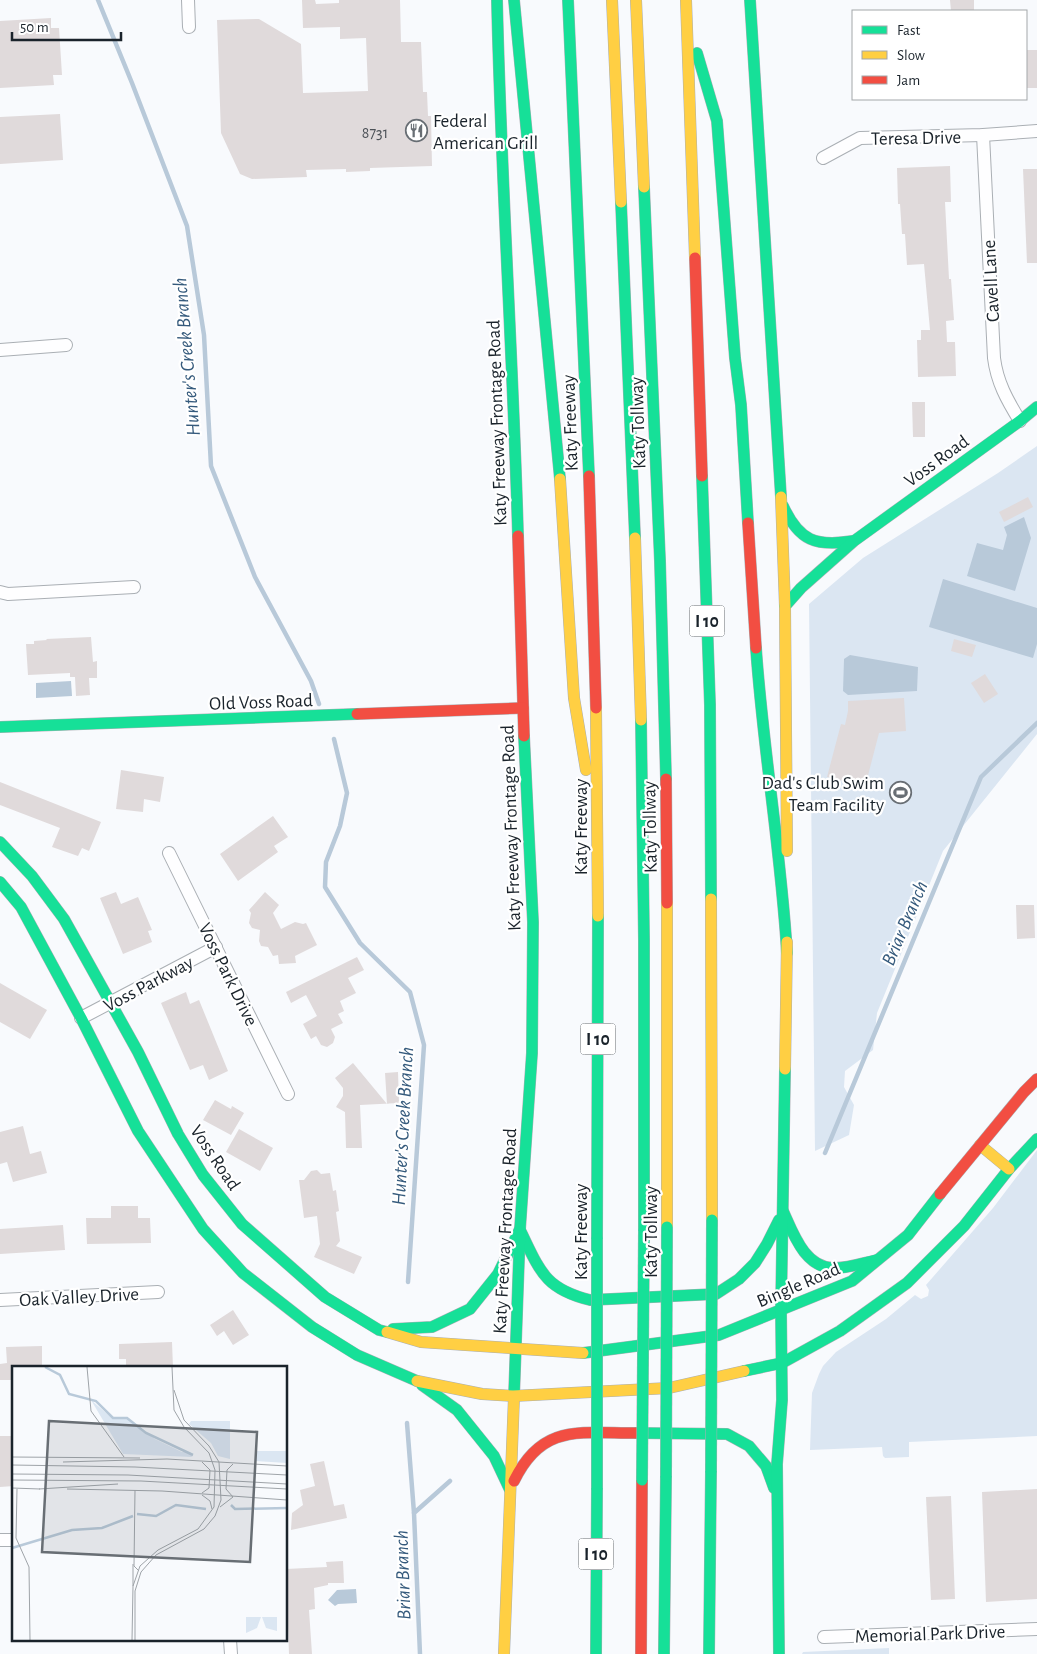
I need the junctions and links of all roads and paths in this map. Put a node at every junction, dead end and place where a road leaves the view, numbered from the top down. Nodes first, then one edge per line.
1 (188, 0) edge
2 (497, 0) edge
3 (514, 0) edge
4 (568, 0) edge
5 (612, 0) edge
6 (636, 0) edge
7 (686, 0) edge
8 (750, 0) edge
9 (688, 23) junction
10 (189, 27) dead end
11 (1037, 131) edge
12 (983, 135) junction
13 (823, 158) dead end
14 (66, 345) dead end
15 (0, 350) edge
16 (1037, 407) edge
17 (1020, 421) junction
18 (780, 501) junction
19 (854, 540) junction
20 (134, 587) dead end
21 (0, 592) edge
22 (785, 606) junction
23 (523, 708) junction
24 (0, 727) edge
25 (598, 838) junction
26 (0, 842) edge
27 (169, 853) dead end
28 (0, 882) edge
29 (216, 947) junction
30 (787, 953) junction
31 (111, 1002) junction
32 (81, 1018) junction
33 (1037, 1079) edge
34 (288, 1094) dead end
35 (1037, 1139) edge
36 (980, 1145) junction
37 (1009, 1169) junction
38 (783, 1211) junction
39 (520, 1229) junction
40 (879, 1259) junction
41 (158, 1292) dead end
42 (0, 1300) edge
43 (781, 1312) junction
44 (379, 1330) junction
45 (516, 1349) junction
46 (782, 1363) junction
47 (417, 1381) junction
48 (513, 1396) junction
49 (510, 1490) junction
50 (777, 1495) junction
51 (710, 1595) junction
52 (596, 1620) junction
53 (1037, 1629) edge
54 (824, 1637) dead end
55 (504, 1654) edge
56 (592, 1654) edge
57 (596, 1654) edge
58 (641, 1654) edge
59 (664, 1654) edge
60 (710, 1654) edge
61 (716, 1654) edge
62 (778, 1654) edge

1 - 10 street
2 - 23 main road, Katy Freeway Frontage Road
3 - 25 main road
4 - 25 main road, Katy Freeway / I 10
5 - 58 main road, Katy Tollway, bridge
6 - 59 main road, Katy Tollway, bridge
7 - 9 main road, I 10
8 - 18 main road
9 - 30 main road
9 - 51 main road, I 10, bridge
11 - 12 street, Teresa Drive
12 - 13 street, Teresa Drive
12 - 17 street, Cavell Lane
14 - 15 street
16 - 17 main road, Voss Road
17 - 19 main road, Voss Road
18 - 19 main road, Voss Road
18 - 22 main road
19 - 22 main road, Voss Road
20 - 21 street
22 - 30 main road
23 - 24 main road, Old Voss Road
23 - 39 main road, Katy Freeway Frontage Road
25 - 52 main road, Katy Freeway / I 10, bridge
26 - 31 main road, Voss Road
27 - 29 street, Voss Park Drive
28 - 32 main road
29 - 31 street, Voss Parkway
29 - 34 street, Voss Park Drive
30 - 38 main road
31 - 32 street, Voss Parkway
31 - 44 main road, Voss Road
32 - 47 main road
33 - 36 main road, Bingle Road
35 - 37 main road
36 - 37 main road
36 - 40 main road, Bingle Road
37 - 46 main road
38 - 39 main road
38 - 40 main road
38 - 43 main road
39 - 44 main road
39 - 45 main road, Katy Freeway Frontage Road
40 - 43 main road, Bingle Road
41 - 42 street, Oak Valley Drive
43 - 45 main road, Bingle Road
43 - 46 main road
44 - 45 main road, Voss Road
45 - 48 main road, Katy Freeway Frontage Road
46 - 48 main road
46 - 50 main road
47 - 48 main road
47 - 49 main road
48 - 49 main road, Katy Freeway Frontage Road
49 - 50 main road
49 - 55 main road, Katy Freeway Frontage Road
50 - 62 main road
51 - 60 main road, I 10
51 - 61 main road
52 - 56 main road
52 - 57 main road, Katy Freeway / I 10
53 - 54 street, Memorial Park Drive

